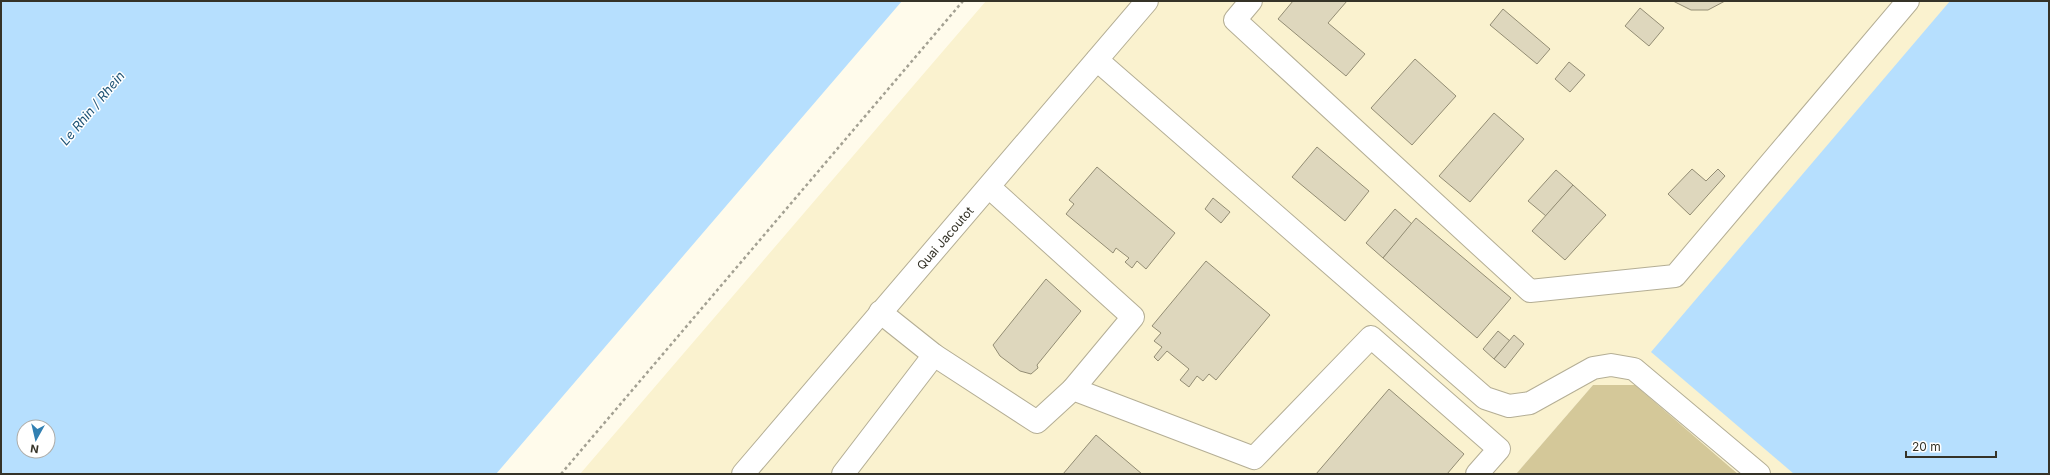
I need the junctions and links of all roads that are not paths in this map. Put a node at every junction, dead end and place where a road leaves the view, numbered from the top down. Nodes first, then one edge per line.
1 (1147, 1) edge
2 (1251, 1) edge
3 (1908, 1) edge
4 (1097, 60) junction
5 (989, 187) junction
6 (880, 312) junction
7 (934, 355) junction
8 (1072, 389) junction
9 (743, 474) edge
10 (843, 474) edge
11 (1477, 474) edge
12 (1759, 474) edge

1 - 4 street, Quai Jacoutot
2 - 3 street
4 - 5 street, Quai Jacoutot
4 - 12 street
5 - 6 street, Quai Jacoutot
5 - 8 street
6 - 7 street
6 - 9 street, Quai Jacoutot
7 - 8 street
7 - 10 street
8 - 11 street

